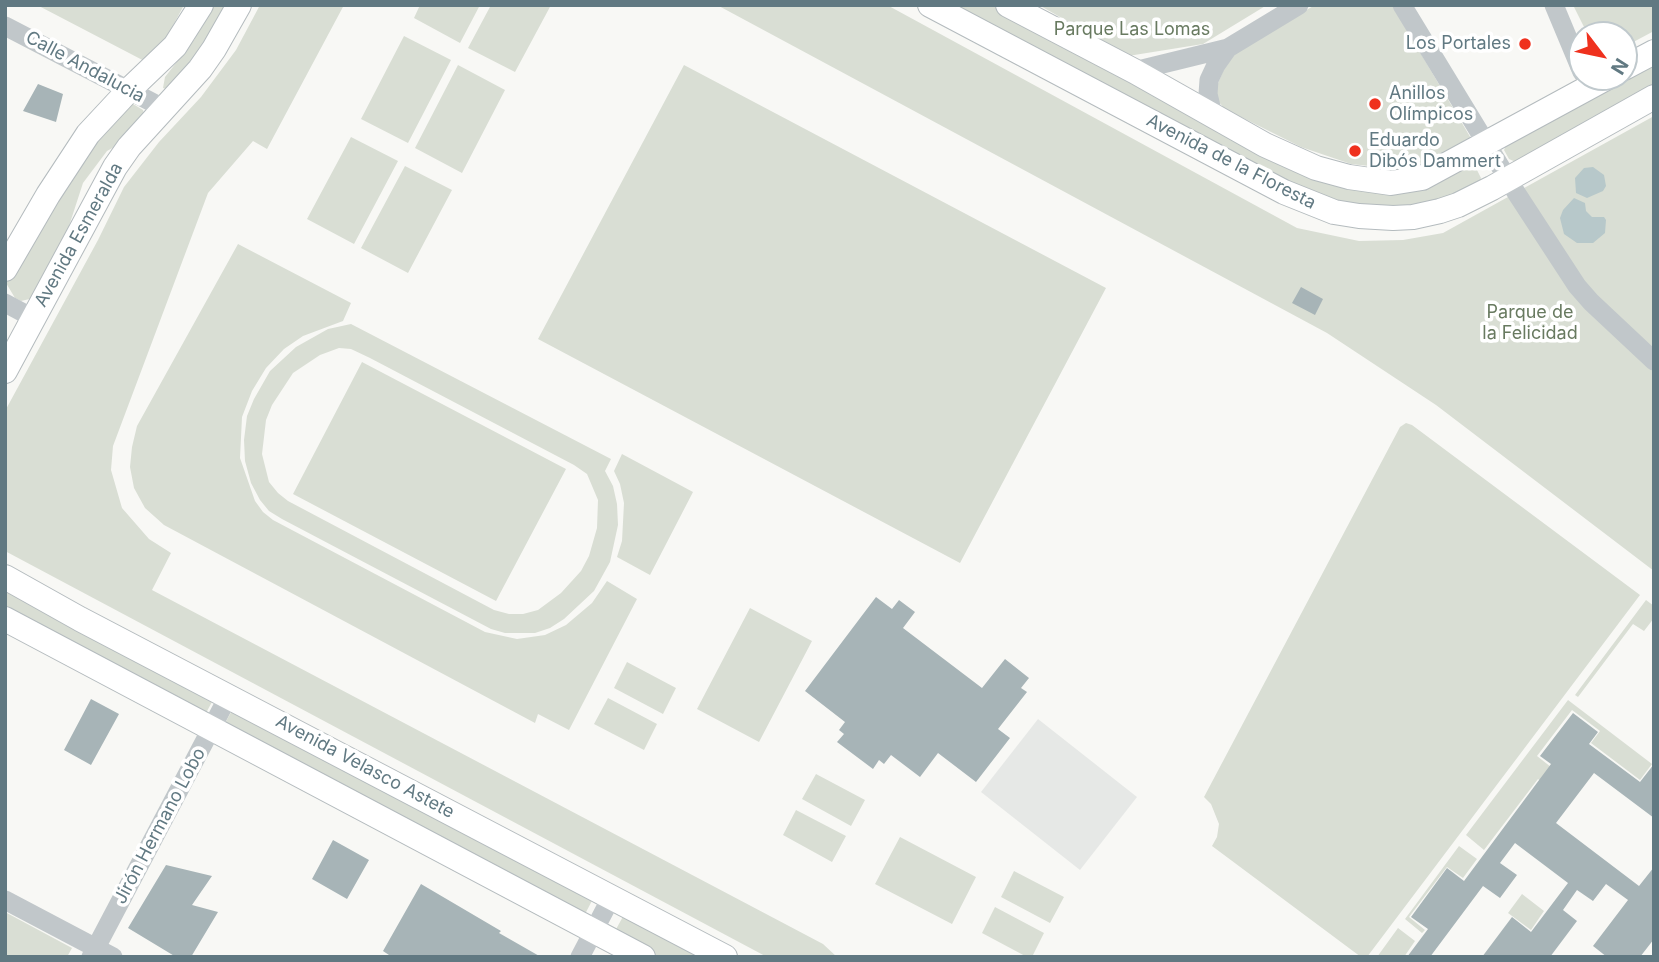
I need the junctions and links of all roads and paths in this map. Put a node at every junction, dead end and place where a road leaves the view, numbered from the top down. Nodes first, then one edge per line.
1 (201, 5) edge
2 (239, 5) edge
3 (930, 5) edge
4 (1008, 5) edge
5 (1402, 5) edge
6 (1554, 5) edge
7 (1287, 8) edge
8 (5, 26) edge
9 (1568, 33) edge
10 (1228, 48) junction
11 (1654, 52) edge
12 (1638, 61) edge
13 (1134, 71) junction
14 (129, 90) junction
15 (1569, 91) edge
16 (1654, 97) edge
17 (165, 109) junction
18 (1213, 115) junction
19 (1485, 142) junction
20 (1508, 179) junction
21 (5, 269) edge
22 (5, 303) edge
23 (33, 318) junction
24 (1654, 361) edge
25 (5, 372) edge
26 (5, 577) edge
27 (5, 586) edge
28 (5, 619) edge
29 (80, 619) junction
30 (229, 695) junction
31 (212, 727) junction
32 (612, 896) junction
33 (5, 900) edge
34 (594, 931) junction
35 (100, 954) edge
36 (580, 957) edge
37 (643, 957) edge
38 (725, 957) edge

1 - 14 main road
2 - 17 main road, Avenida Esmeralda
3 - 20 main road, Avenida de la Floresta
4 - 13 main road, Avenida de la Floresta
5 - 19 street
6 - 9 street
7 - 10 street, Avenida de la Floresta
8 - 14 street, Calle Andalucia
10 - 13 street, Avenida de la Floresta
10 - 18 street, Avenida de la Floresta
11 - 12 main road
13 - 18 main road, Avenida de la Floresta
14 - 17 street, Calle Andalucia
14 - 21 main road
15 - 19 main road, Avenida de la Floresta
16 - 20 main road, Avenida de la Floresta
17 - 23 main road, Avenida Esmeralda
18 - 19 main road, Avenida de la Floresta
19 - 20 street
20 - 24 street
22 - 23 street
23 - 25 main road, Avenida Esmeralda
26 - 29 main road, Avenida Velasco Astete
27 - 29 main road
28 - 31 main road
29 - 30 main road, Avenida Velasco Astete
30 - 31 street, Jirón Hermano Lobo
30 - 32 main road, Avenida Velasco Astete
31 - 34 main road
31 - 35 street, Jirón Hermano Lobo
32 - 34 street
32 - 38 main road, Avenida Velasco Astete
33 - 35 street
34 - 36 street
34 - 37 main road

